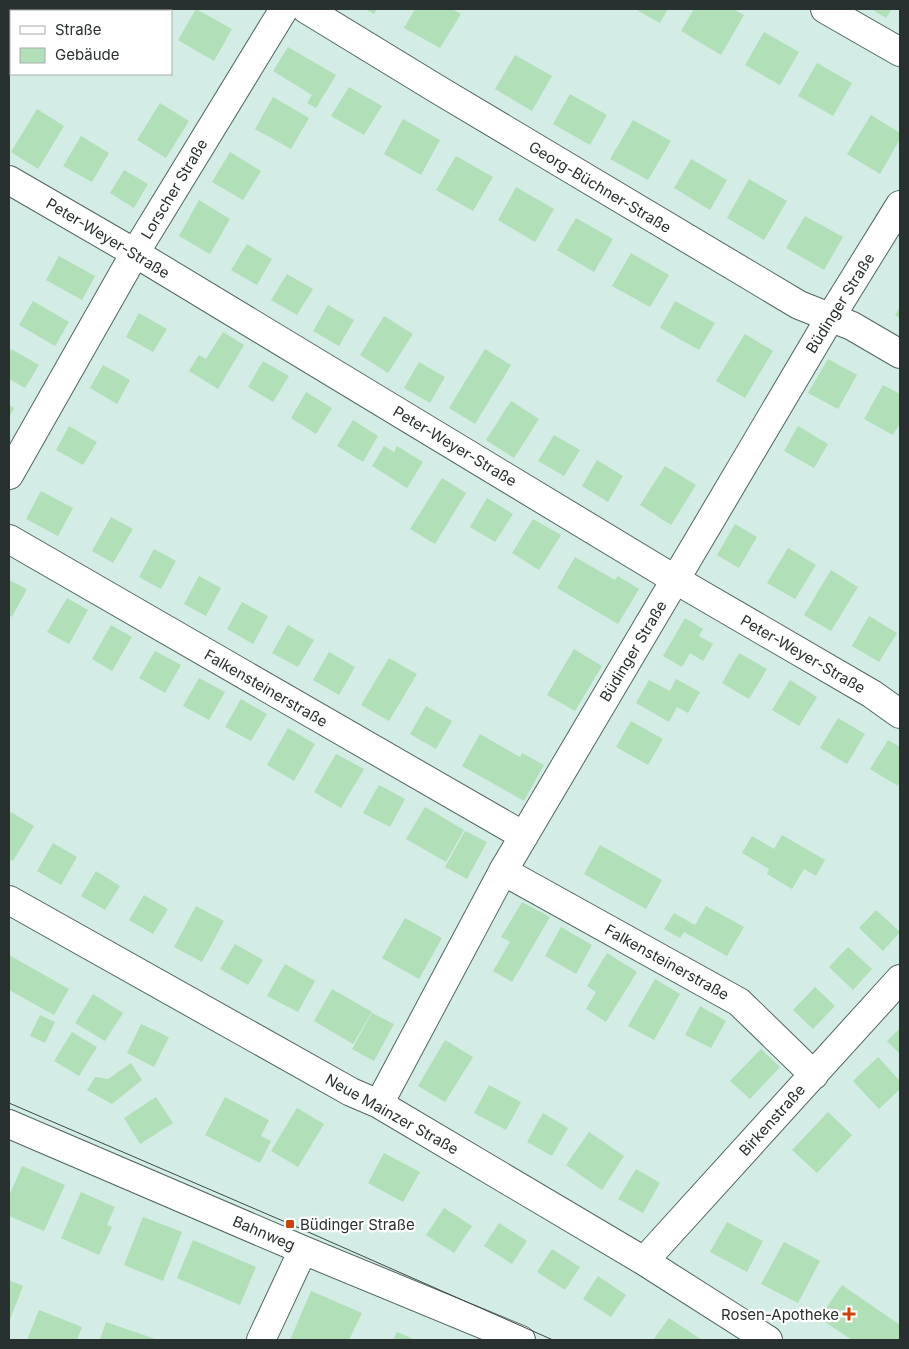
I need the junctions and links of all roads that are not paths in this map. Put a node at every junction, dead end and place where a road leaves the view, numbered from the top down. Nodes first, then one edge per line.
1 (284, 9) edge
2 (306, 9) edge
3 (825, 9) edge
4 (900, 52) edge
5 (9, 180) edge
6 (900, 206) edge
7 (135, 253) junction
8 (830, 318) junction
9 (900, 354) edge
10 (9, 475) edge
11 (9, 539) edge
12 (676, 580) junction
13 (900, 714) edge
14 (524, 836) junction
15 (503, 871) junction
16 (9, 900) edge
17 (900, 980) edge
18 (814, 1075) junction
19 (379, 1104) junction
20 (9, 1124) edge
21 (303, 1250) junction
22 (644, 1260) junction
23 (261, 1340) edge
24 (521, 1340) edge
25 (768, 1340) edge

1 - 7 street, Lorscher Straße
2 - 8 street, Georg-Büchner-Straße
3 - 4 street
5 - 7 street, Peter-Weyer-Straße
6 - 8 street, Büdinger Straße
7 - 10 street, Lorscher Straße
7 - 12 street, Peter-Weyer-Straße
8 - 9 street, Georg-Büchner-Straße
8 - 12 street, Büdinger Straße
11 - 14 street, Falkensteinerstraße
12 - 13 street, Peter-Weyer-Straße
12 - 14 street, Büdinger Straße
14 - 15 street, Büdinger Straße
15 - 18 street, Falkensteinerstraße
15 - 19 street, Büdinger Straße
16 - 19 street, Neue Mainzer Straße
17 - 18 street, Birkenstraße
18 - 22 street, Birkenstraße
19 - 22 street, Neue Mainzer Straße
20 - 21 street, Bahnweg
21 - 23 street
21 - 24 street, Bahnweg
22 - 25 street, Neue Mainzer Straße

